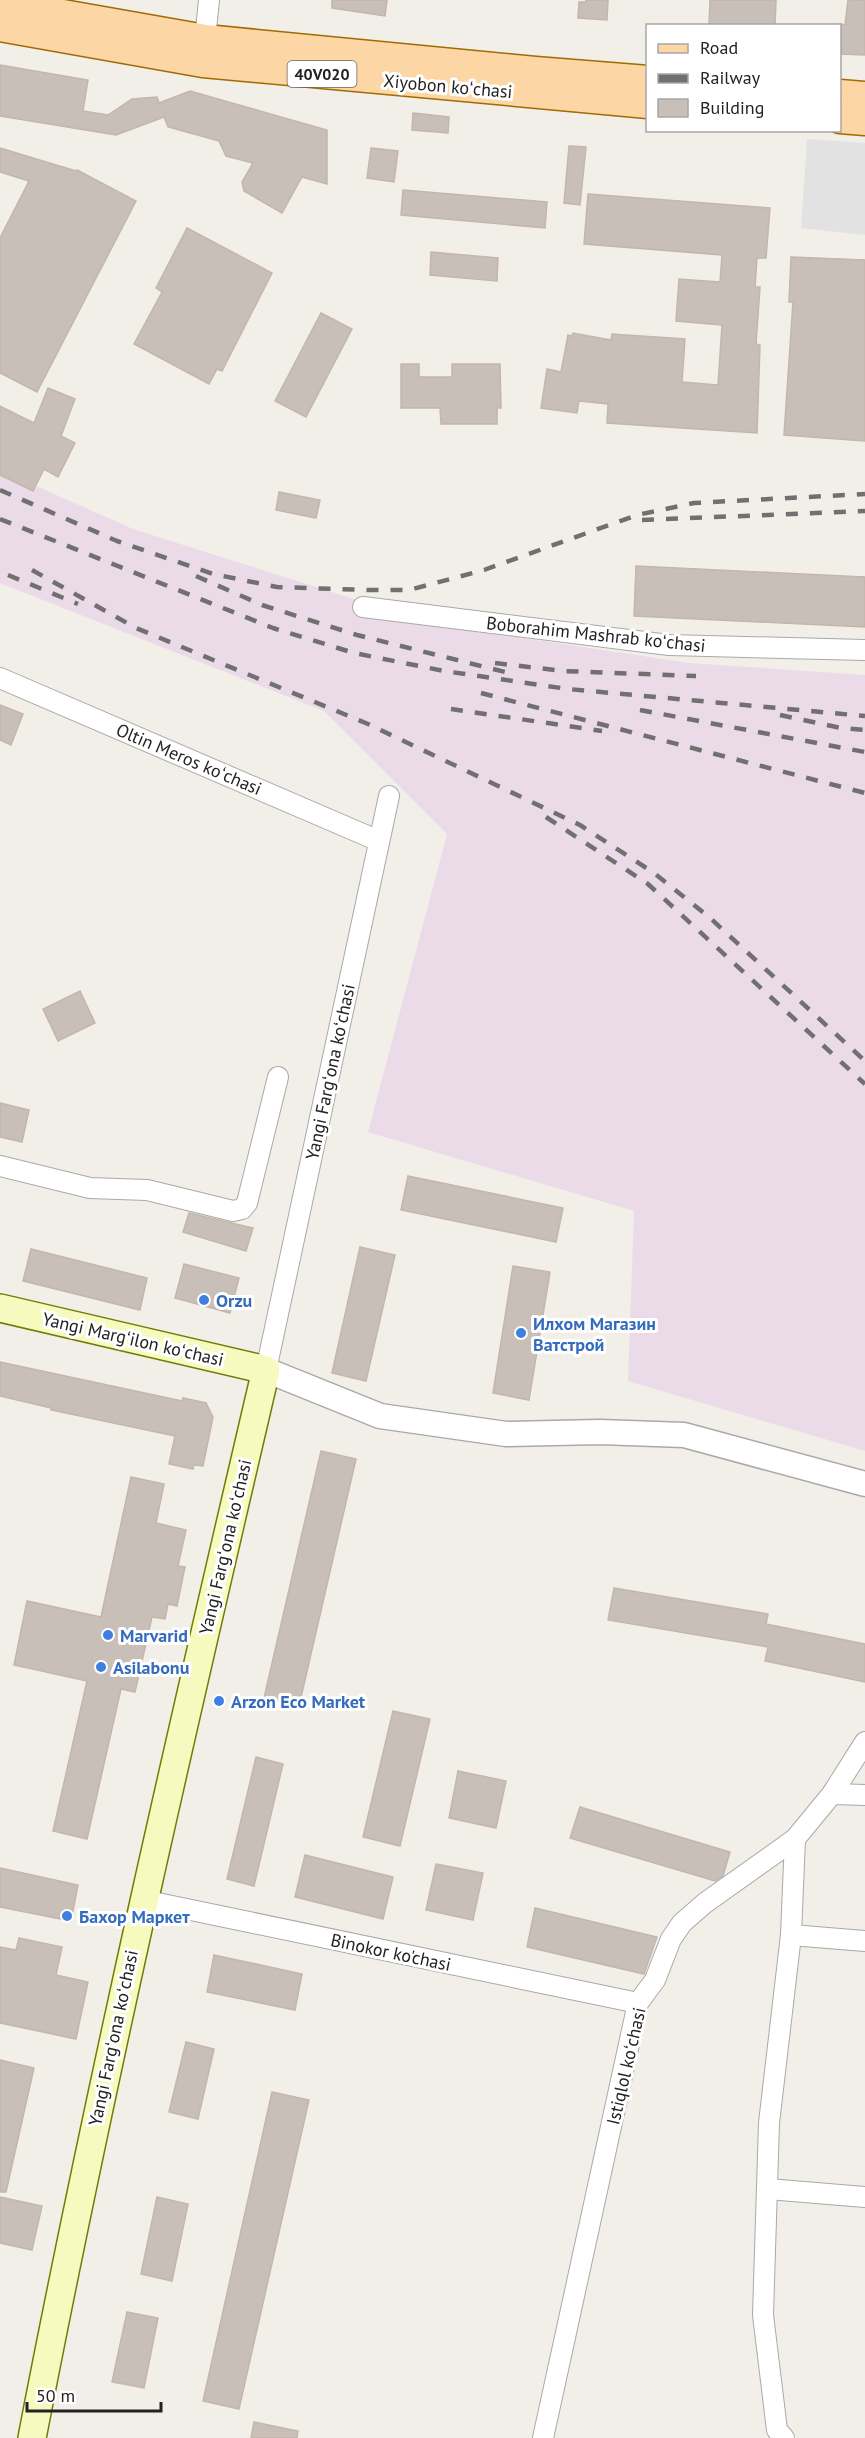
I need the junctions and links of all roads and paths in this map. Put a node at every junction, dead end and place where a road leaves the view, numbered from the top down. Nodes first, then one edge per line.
1 (209, 0) edge
2 (0, 4) edge
3 (0, 26) edge
4 (205, 40) junction
5 (646, 81) edge
6 (534, 83) junction
7 (841, 95) edge
8 (865, 97) edge
9 (646, 103) edge
10 (841, 118) edge
11 (865, 120) edge
12 (363, 608) dead end
13 (865, 650) edge
14 (0, 678) edge
15 (390, 796) dead end
16 (379, 841) junction
17 (278, 1077) dead end
18 (0, 1166) edge
19 (0, 1308) edge
20 (266, 1370) junction
21 (865, 1484) edge
22 (865, 1742) edge
23 (832, 1794) junction
24 (865, 1796) edge
25 (795, 1839) junction
26 (143, 1900) junction
27 (790, 1935) junction
28 (865, 1941) edge
29 (638, 2003) junction
30 (768, 2189) junction
31 (865, 2197) edge
32 (32, 2438) edge
33 (543, 2438) edge
34 (784, 2438) edge

1 - 4 street
2 - 4 main road, Xiyobon koʻchasi / 40V020
3 - 6 main road, Xiyobon koʻchasi / 40V020
4 - 6 main road, Xiyobon koʻchasi / 40V020
5 - 6 main road, Xiyobon koʻchasi / 40V020
6 - 9 main road, Xiyobon koʻchasi / 40V020
7 - 8 main road
10 - 11 main road
12 - 13 street, Boborahim Mashrab koʻchasi
14 - 16 street, Oltin Meros koʻchasi
15 - 16 street, Yangi Fargʻona koʻchasi
16 - 20 street, Yangi Fargʻona koʻchasi
17 - 18 street
19 - 20 main road, Yangi Margʻilon koʻchasi
20 - 21 street
20 - 26 main road, Yangi Fargʻona koʻchasi
22 - 23 street, Istiqlol koʻchasi
23 - 24 street
23 - 25 street, Istiqlol koʻchasi
25 - 27 street
25 - 29 street, Istiqlol koʻchasi
26 - 29 street, Binokor ko'chasi
26 - 32 main road, Yangi Fargʻona koʻchasi
27 - 28 street
27 - 30 street
29 - 33 street, Istiqlol koʻchasi
30 - 31 street
30 - 34 street

